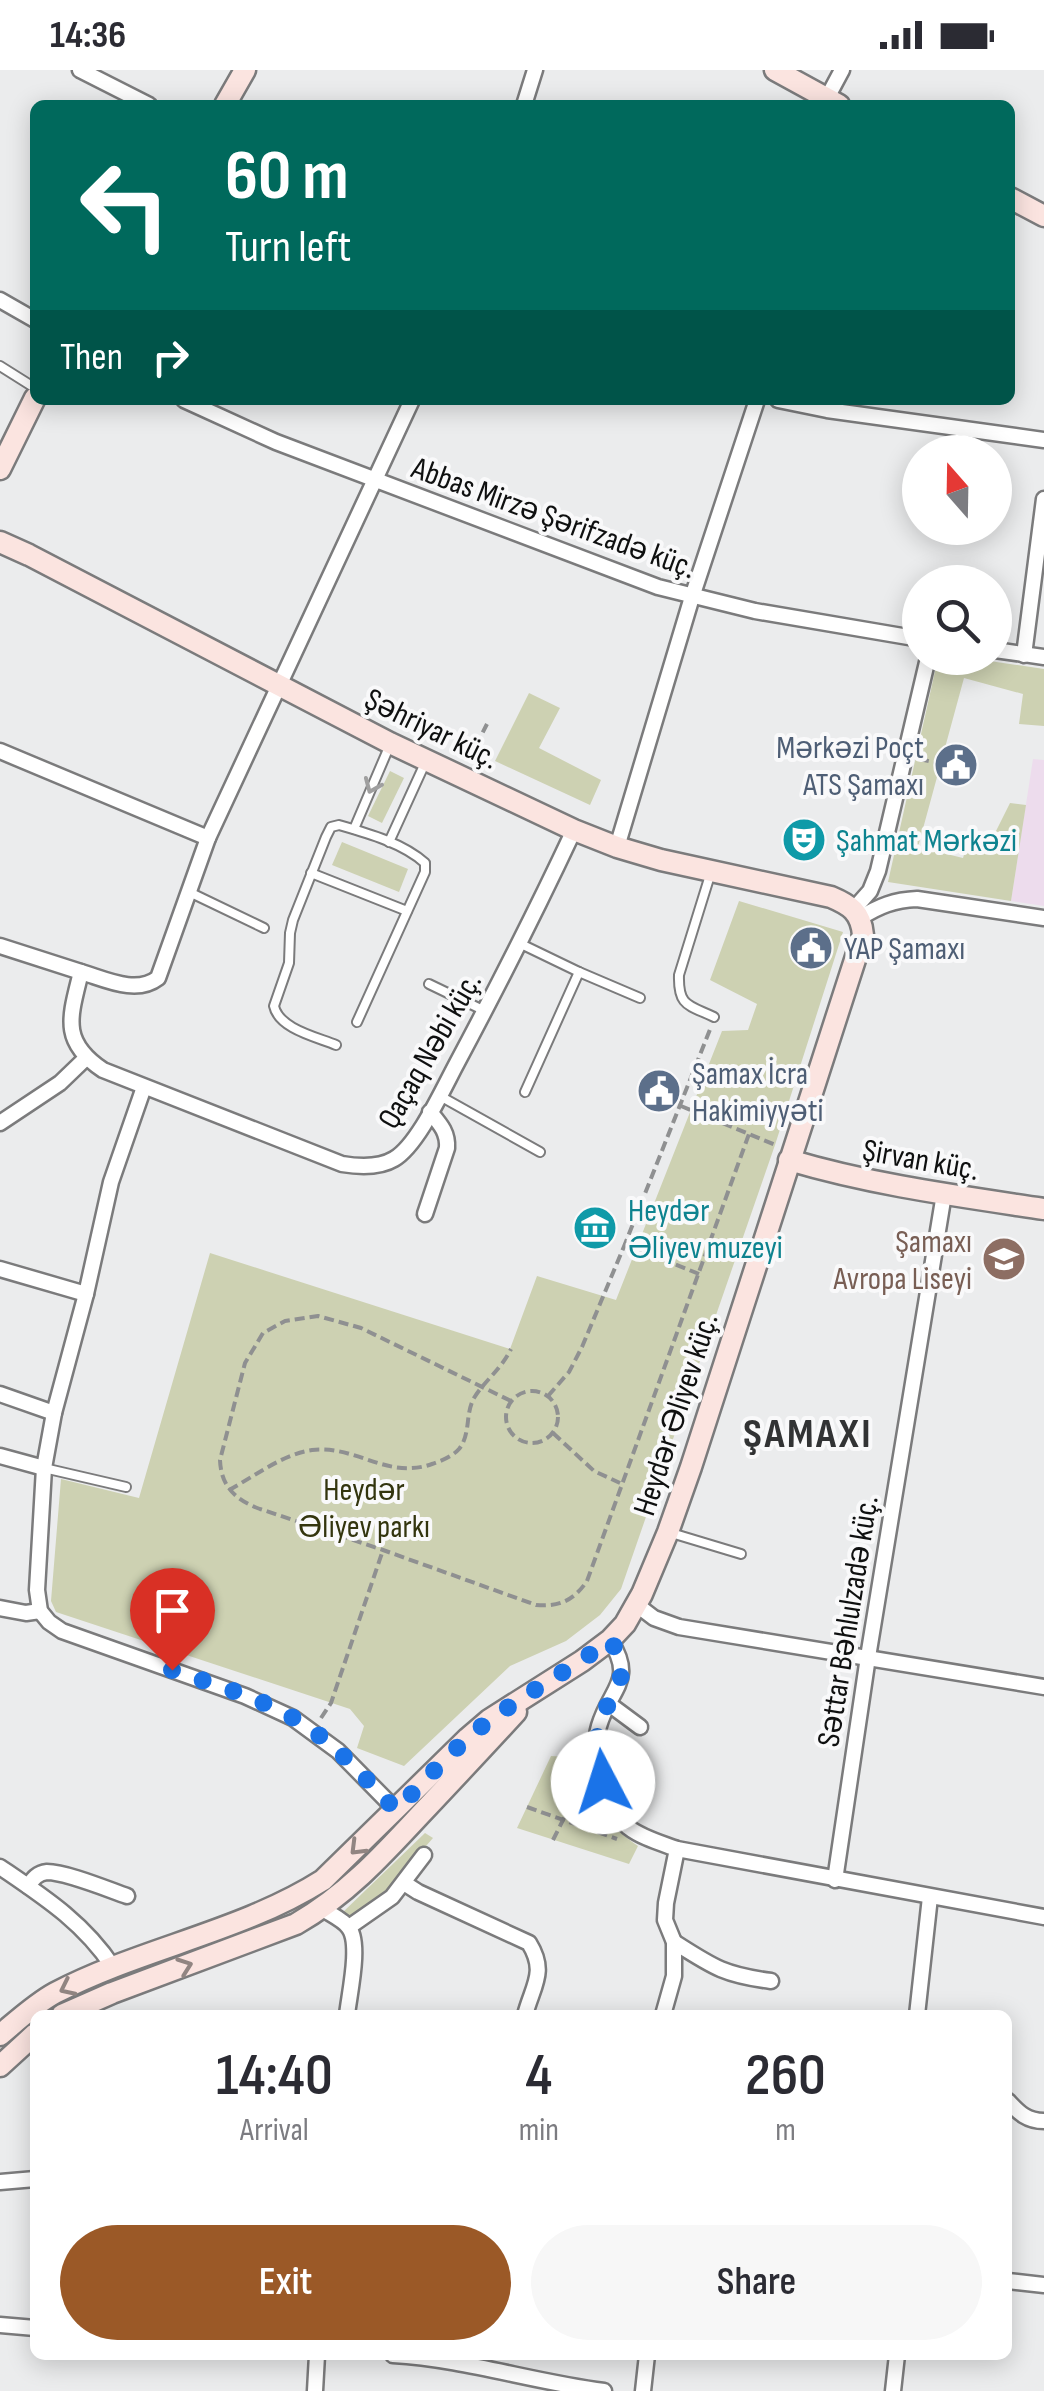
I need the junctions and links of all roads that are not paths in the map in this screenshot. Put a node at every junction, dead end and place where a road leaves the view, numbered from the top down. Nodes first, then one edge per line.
1 (80, 70) edge
2 (244, 70) edge
3 (535, 70) edge
4 (775, 70) edge
5 (842, 70) edge
6 (138, 100) edge
7 (228, 100) edge
8 (526, 100) edge
9 (829, 100) edge
10 (834, 100) edge
11 (1015, 201) edge
12 (1044, 216) edge
13 (0, 300) edge
14 (30, 317) edge
15 (0, 366) edge
16 (30, 385) edge
17 (32, 405) edge
18 (194, 405) edge
19 (410, 405) edge
20 (755, 405) edge
21 (828, 405) edge
22 (1044, 440) edge
23 (0, 469) edge
24 (374, 480) junction
25 (1044, 499) edge
26 (0, 542) edge
27 (692, 597) junction
28 (902, 635) edge
29 (1012, 653) edge
30 (1024, 655) junction
31 (1044, 658) edge
32 (924, 675) edge
33 (280, 684) junction
34 (390, 743) junction
35 (0, 751) edge
36 (426, 761) junction
37 (354, 829) junction
38 (574, 830) junction
39 (208, 838) junction
40 (389, 842) junction
41 (617, 847) junction
42 (711, 872) junction
43 (312, 873) junction
44 (188, 891) junction
45 (407, 911) junction
46 (857, 913) junction
47 (1044, 918) edge
48 (264, 928) dead end
49 (520, 944) junction
50 (1, 948) edge
51 (80, 972) junction
52 (579, 972) junction
53 (429, 984) dead end
54 (640, 998) dead end
55 (485, 1011) junction
56 (714, 1018) road end
57 (358, 1022) dead end
58 (336, 1045) dead end
59 (86, 1058) junction
60 (144, 1087) junction
61 (525, 1092) dead end
62 (440, 1096) junction
63 (430, 1112) junction
64 (0, 1123) edge
65 (540, 1152) dead end
66 (790, 1156) junction
67 (944, 1194) junction
68 (1044, 1209) edge
69 (425, 1214) dead end
70 (0, 1269) edge
71 (86, 1294) junction
72 (0, 1394) edge
73 (54, 1413) junction
74 (0, 1456) edge
75 (44, 1468) junction
76 (126, 1487) dead end
77 (668, 1532) junction
78 (741, 1554) dead end
79 (636, 1605) junction
80 (0, 1608) edge
81 (40, 1611) junction
82 (610, 1640) junction
83 (868, 1657) junction
84 (1044, 1686) edge
85 (534, 1692) junction
86 (609, 1704) junction
87 (640, 1727) dead end
88 (396, 1810) junction
89 (678, 1849) junction
90 (424, 1855) dead end
91 (0, 1867) edge
92 (835, 1880) junction
93 (404, 1882) junction
94 (28, 1886) junction
95 (127, 1896) dead end
96 (930, 1897) junction
97 (323, 1909) junction
98 (1044, 1917) edge
99 (349, 1927) junction
100 (674, 1942) junction
101 (113, 1967) junction
102 (771, 1981) dead end
103 (73, 2010) edge
104 (347, 2010) edge
105 (527, 2010) edge
106 (664, 2010) edge
107 (918, 2010) edge
108 (0, 2034) edge
109 (30, 2039) edge
110 (0, 2066) edge
111 (1012, 2106) edge
112 (1044, 2121) edge
113 (30, 2179) edge
114 (0, 2182) edge
115 (1012, 2281) edge
116 (1044, 2285) edge
117 (0, 2325) edge
118 (30, 2328) edge
119 (317, 2360) edge
120 (437, 2360) edge
121 (646, 2360) edge
122 (896, 2360) edge
123 (315, 2391) edge
124 (604, 2391) edge
125 (643, 2391) edge
126 (893, 2391) edge

1 - 6 street
2 - 7 street
3 - 8 street
4 - 9 street
5 - 10 street
11 - 12 street
13 - 14 street
15 - 16 lane
17 - 23 street
18 - 24 street, Abbas Mirzə Şərifzadə küç.
19 - 24 street
20 - 27 street
21 - 22 street
24 - 27 street, Abbas Mirzə Şərifzadə küç.
24 - 33 street
25 - 30 street
26 - 33 street, Şəhriyar küç.
27 - 28 street, Abbas Mirzə Şərifzadə küç.
27 - 41 street
29 - 30 street
30 - 31 street
32 - 46 street, Heydər Əliyev küç.
33 - 34 street, Şəhriyar küç.
33 - 39 street
34 - 36 street, Şəhriyar küç.
34 -> 37 lane
35 - 39 street
36 - 38 street, Şəhriyar küç.
36 - 40 lane
37 - 40 lane
37 - 43 lane
38 - 41 street, Şəhriyar küç.
38 - 49 street, Qaçaq Nəbi küç.
39 - 44 street
40 - 45 lane
41 - 42 street, Şəhriyar küç.
42 - 46 street, Şəhriyar küç.
42 - 56 lane
43 - 45 lane
43 - 58 lane
44 - 48 lane
44 - 51 street
45 - 57 lane
46 - 47 street
46 - 66 street, Heydər Əliyev küç.
49 - 52 lane
49 - 55 street, Qaçaq Nəbi küç.
50 - 51 street
51 - 59 street
52 - 54 lane
52 - 61 lane
53 - 55 lane
55 - 62 street, Qaçaq Nəbi küç.
59 - 60 street, Qaçaq Nəbi küç.
59 - 64 street
60 - 63 street, Qaçaq Nəbi küç.
60 - 71 street
62 - 63 street, Qaçaq Nəbi küç.
62 - 65 lane
63 - 69 street
66 - 67 street, Şirvan küç.
66 - 77 street, Heydər Əliyev küç.
67 - 68 street, Şirvan küç.
67 - 83 street, Səttar Bəhlulzadə küç.
70 - 71 street
71 - 73 street
72 - 73 street
73 - 75 street
74 - 75 street
75 - 76 lane
75 - 81 street
77 - 78 lane
77 - 79 street, Heydər Əliyev küç.
79 - 82 street, Heydər Əliyev küç.
79 - 83 street
80 - 81 street
81 - 88 street
82 - 85 street, Heydər Əliyev küç.
82 - 86 street
83 - 84 street
83 - 92 street, Səttar Bəhlulzadə küç.
85 - 88 street
85 - 97 street
86 - 87 street
86 - 89 street
88 -> 101 street
89 - 92 street
89 - 100 street
90 - 93 street
91 - 94 street
92 - 96 street
93 - 99 street
93 - 105 street
94 - 95 street
94 - 101 street
96 - 98 street
96 - 107 street
97 - 99 street
103 -> 97 street
99 - 104 street
100 - 102 street
100 - 106 street
101 -> 108 street
109 - 110 street
111 - 112 street
113 - 114 street
115 - 116 street
117 - 118 street
119 - 123 street
120 - 124 street
121 - 125 street
122 - 126 street

